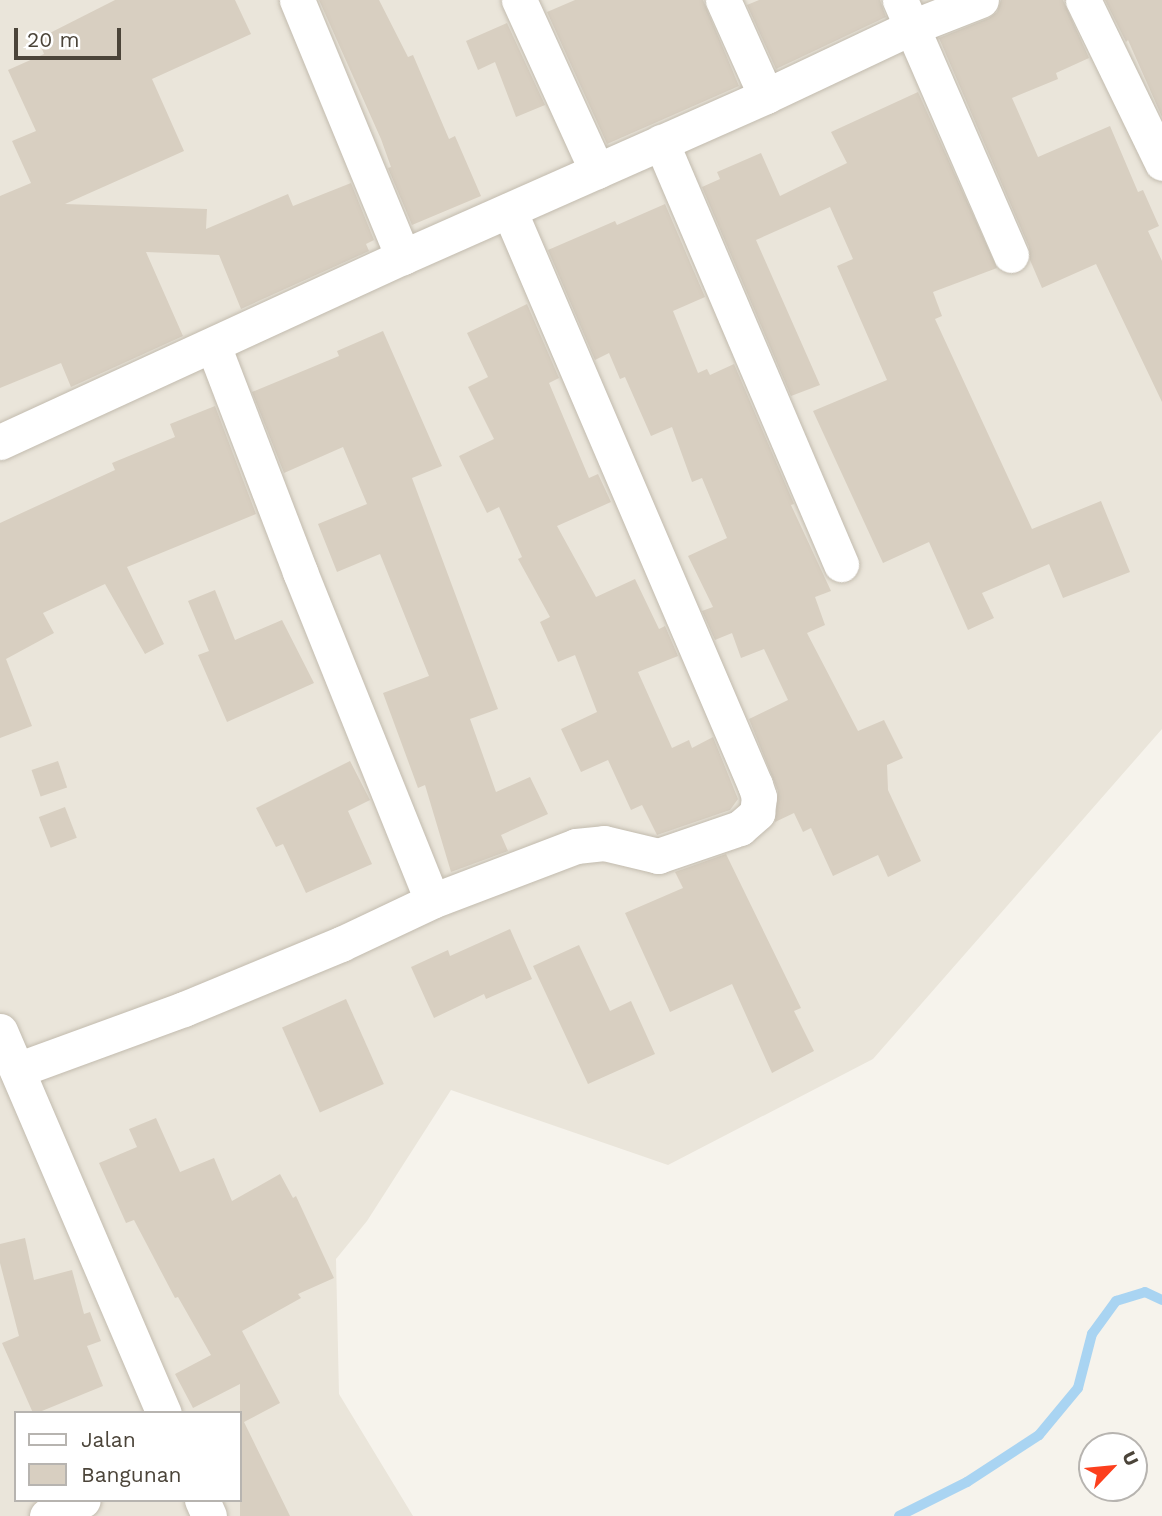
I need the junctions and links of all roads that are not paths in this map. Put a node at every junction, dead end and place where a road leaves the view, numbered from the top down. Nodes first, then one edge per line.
1 (297, 0) edge
2 (519, 0) edge
3 (723, 0) edge
4 (981, 0) edge
5 (1083, 0) edge
6 (906, 13) edge
7 (766, 96) junction
8 (662, 142) junction
9 (1162, 163) edge
10 (597, 171) junction
11 (509, 210) junction
12 (1011, 255) dead end
13 (403, 257) junction
14 (212, 345) junction
15 (0, 442) edge
16 (841, 565) dead end
17 (432, 901) junction
18 (0, 1031) edge
19 (17, 1070) junction
20 (163, 1411) edge
21 (78, 1502) edge
22 (47, 1516) edge

1 - 13 street
2 - 10 street
3 - 7 street
4 - 6 street
5 - 9 street
6 - 7 street
6 - 12 street
7 - 8 street
8 - 10 street
8 - 16 street
10 - 11 street
11 - 13 street
11 - 17 street
13 - 14 street
14 - 15 street
14 - 17 street
17 - 19 street
18 - 19 street
19 - 20 street
21 - 22 street

